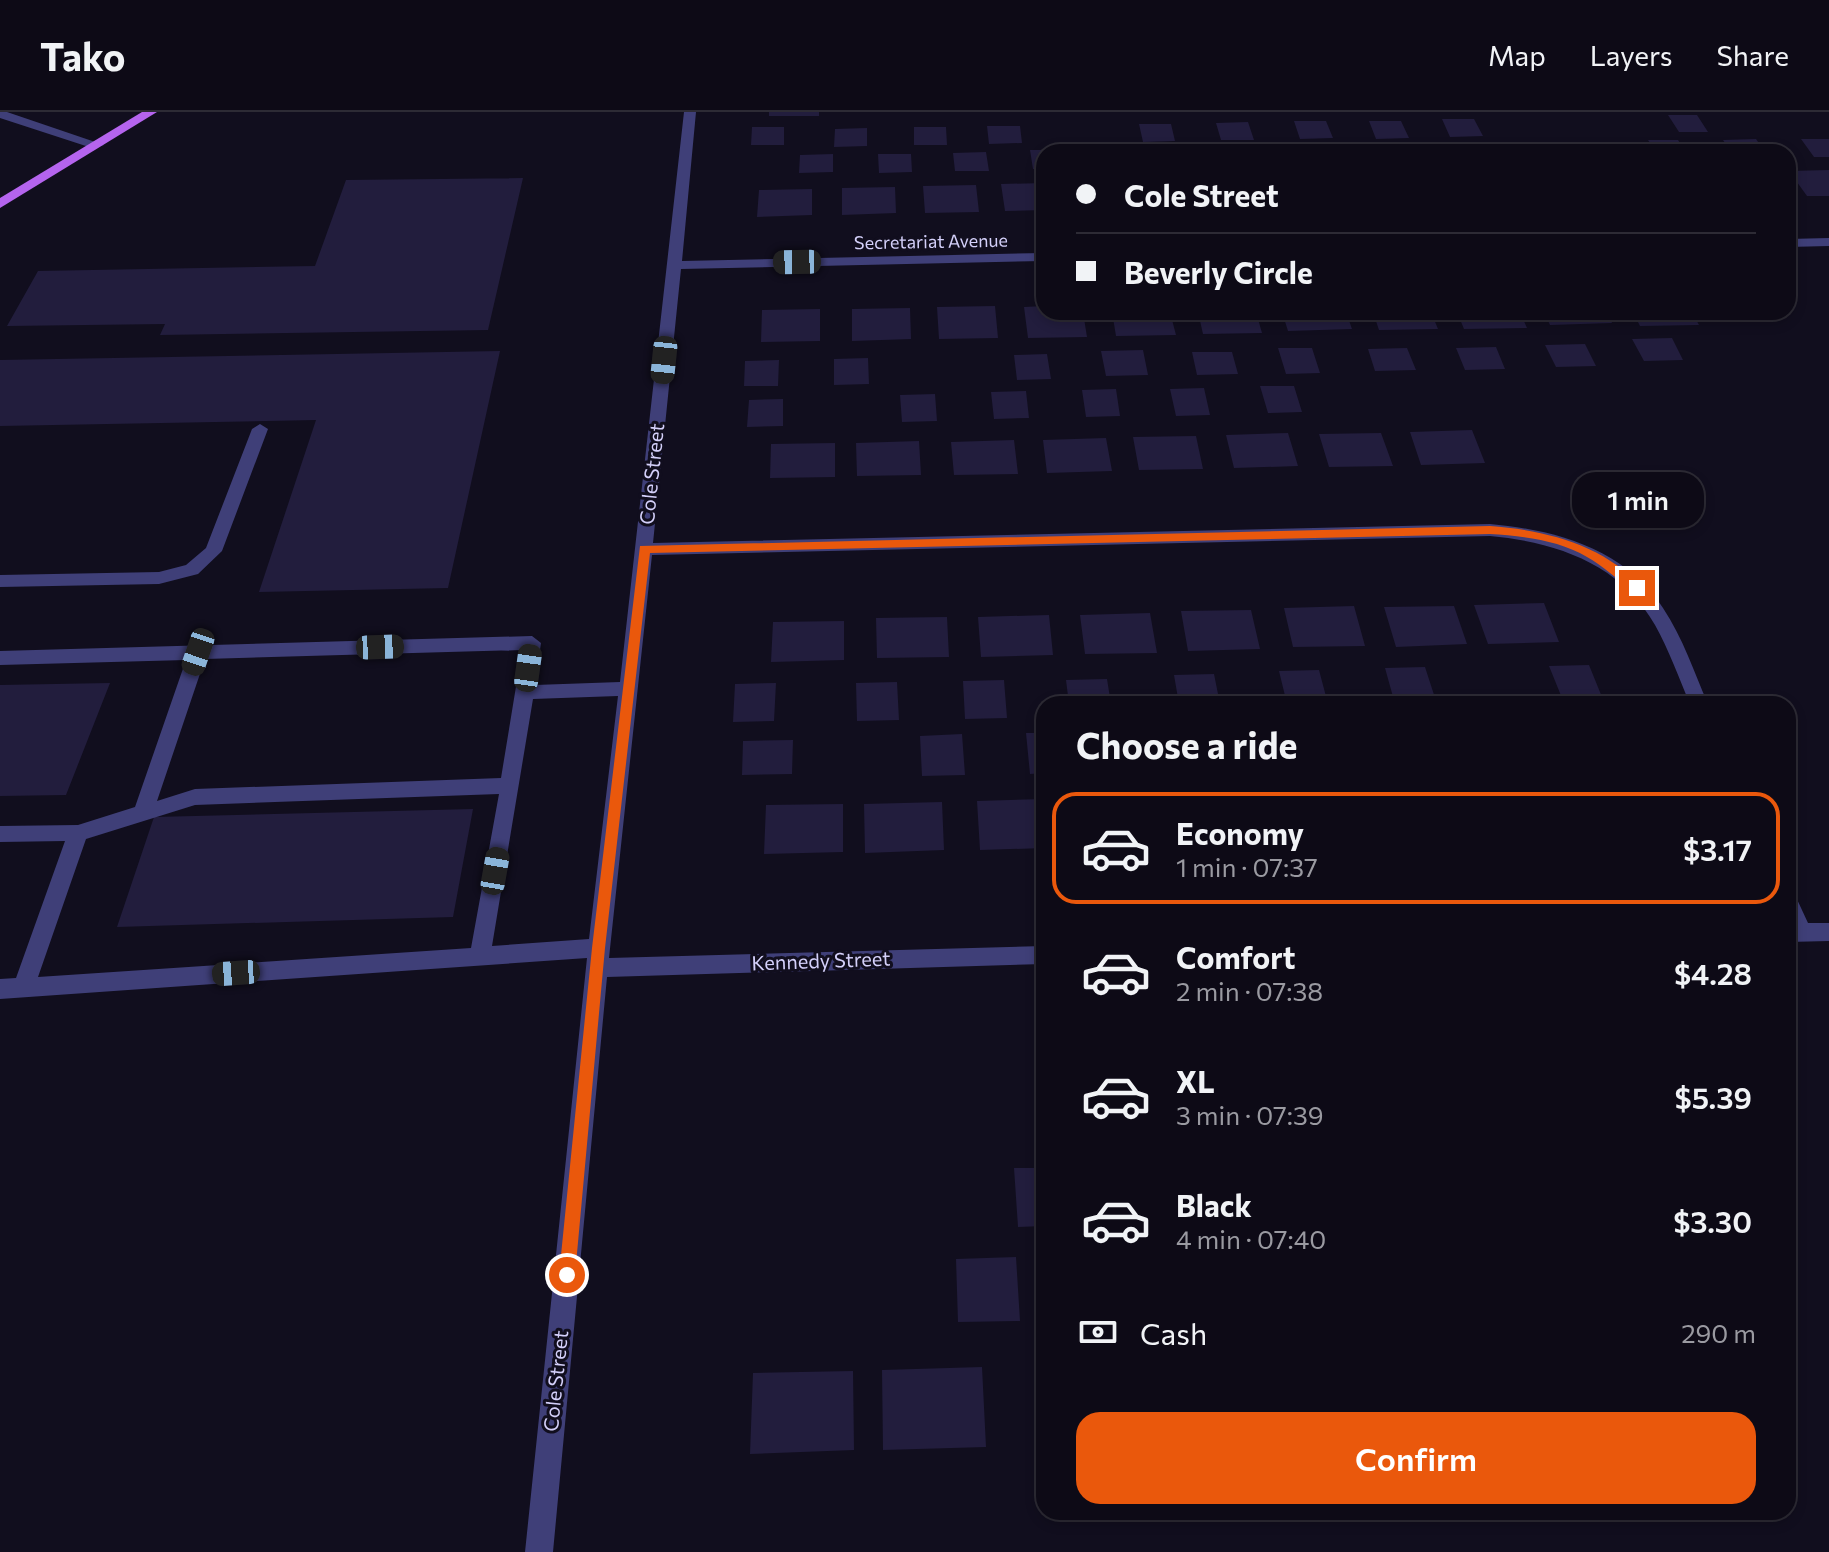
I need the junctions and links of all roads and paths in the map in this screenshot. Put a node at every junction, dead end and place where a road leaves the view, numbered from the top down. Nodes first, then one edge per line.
1 (151, 112) edge
2 (690, 112) edge
3 (1, 115) edge
4 (97, 145) junction
5 (0, 204) edge
6 (1829, 242) edge
7 (1796, 243) edge
8 (1036, 257) edge
9 (674, 265) junction
10 (260, 429) dead end
11 (644, 549) junction
12 (0, 581) edge
13 (198, 652) junction
14 (0, 658) edge
15 (629, 689) junction
16 (525, 692) junction
17 (1695, 696) edge
18 (510, 786) junction
19 (143, 813) junction
20 (78, 833) junction
21 (0, 834) edge
22 (1829, 932) edge
23 (1796, 933) edge
24 (1036, 955) edge
25 (480, 957) junction
26 (598, 958) junction
27 (23, 988) junction
28 (0, 989) edge
29 (539, 1552) edge

1 - 4 main road
2 - 9 street, Cole Street
3 - 4 street
4 - 5 main road
6 - 7 street
8 - 9 street, Secretariat Avenue
9 - 11 street, Cole Street
10 - 12 street
11 - 15 street, Cole Street
11 - 17 street
13 - 14 street
13 - 16 street
13 - 19 street
15 - 16 street
15 - 26 street, Cole Street
16 - 18 street
18 - 19 street
18 - 25 street
19 - 20 street
20 - 21 street
20 - 27 street
22 - 23 street
24 - 26 street, Kennedy Street
25 - 26 street, Kennedy Street
25 - 27 street, Kennedy Street
26 - 29 street, Cole Street
27 - 28 street, Kennedy Street

